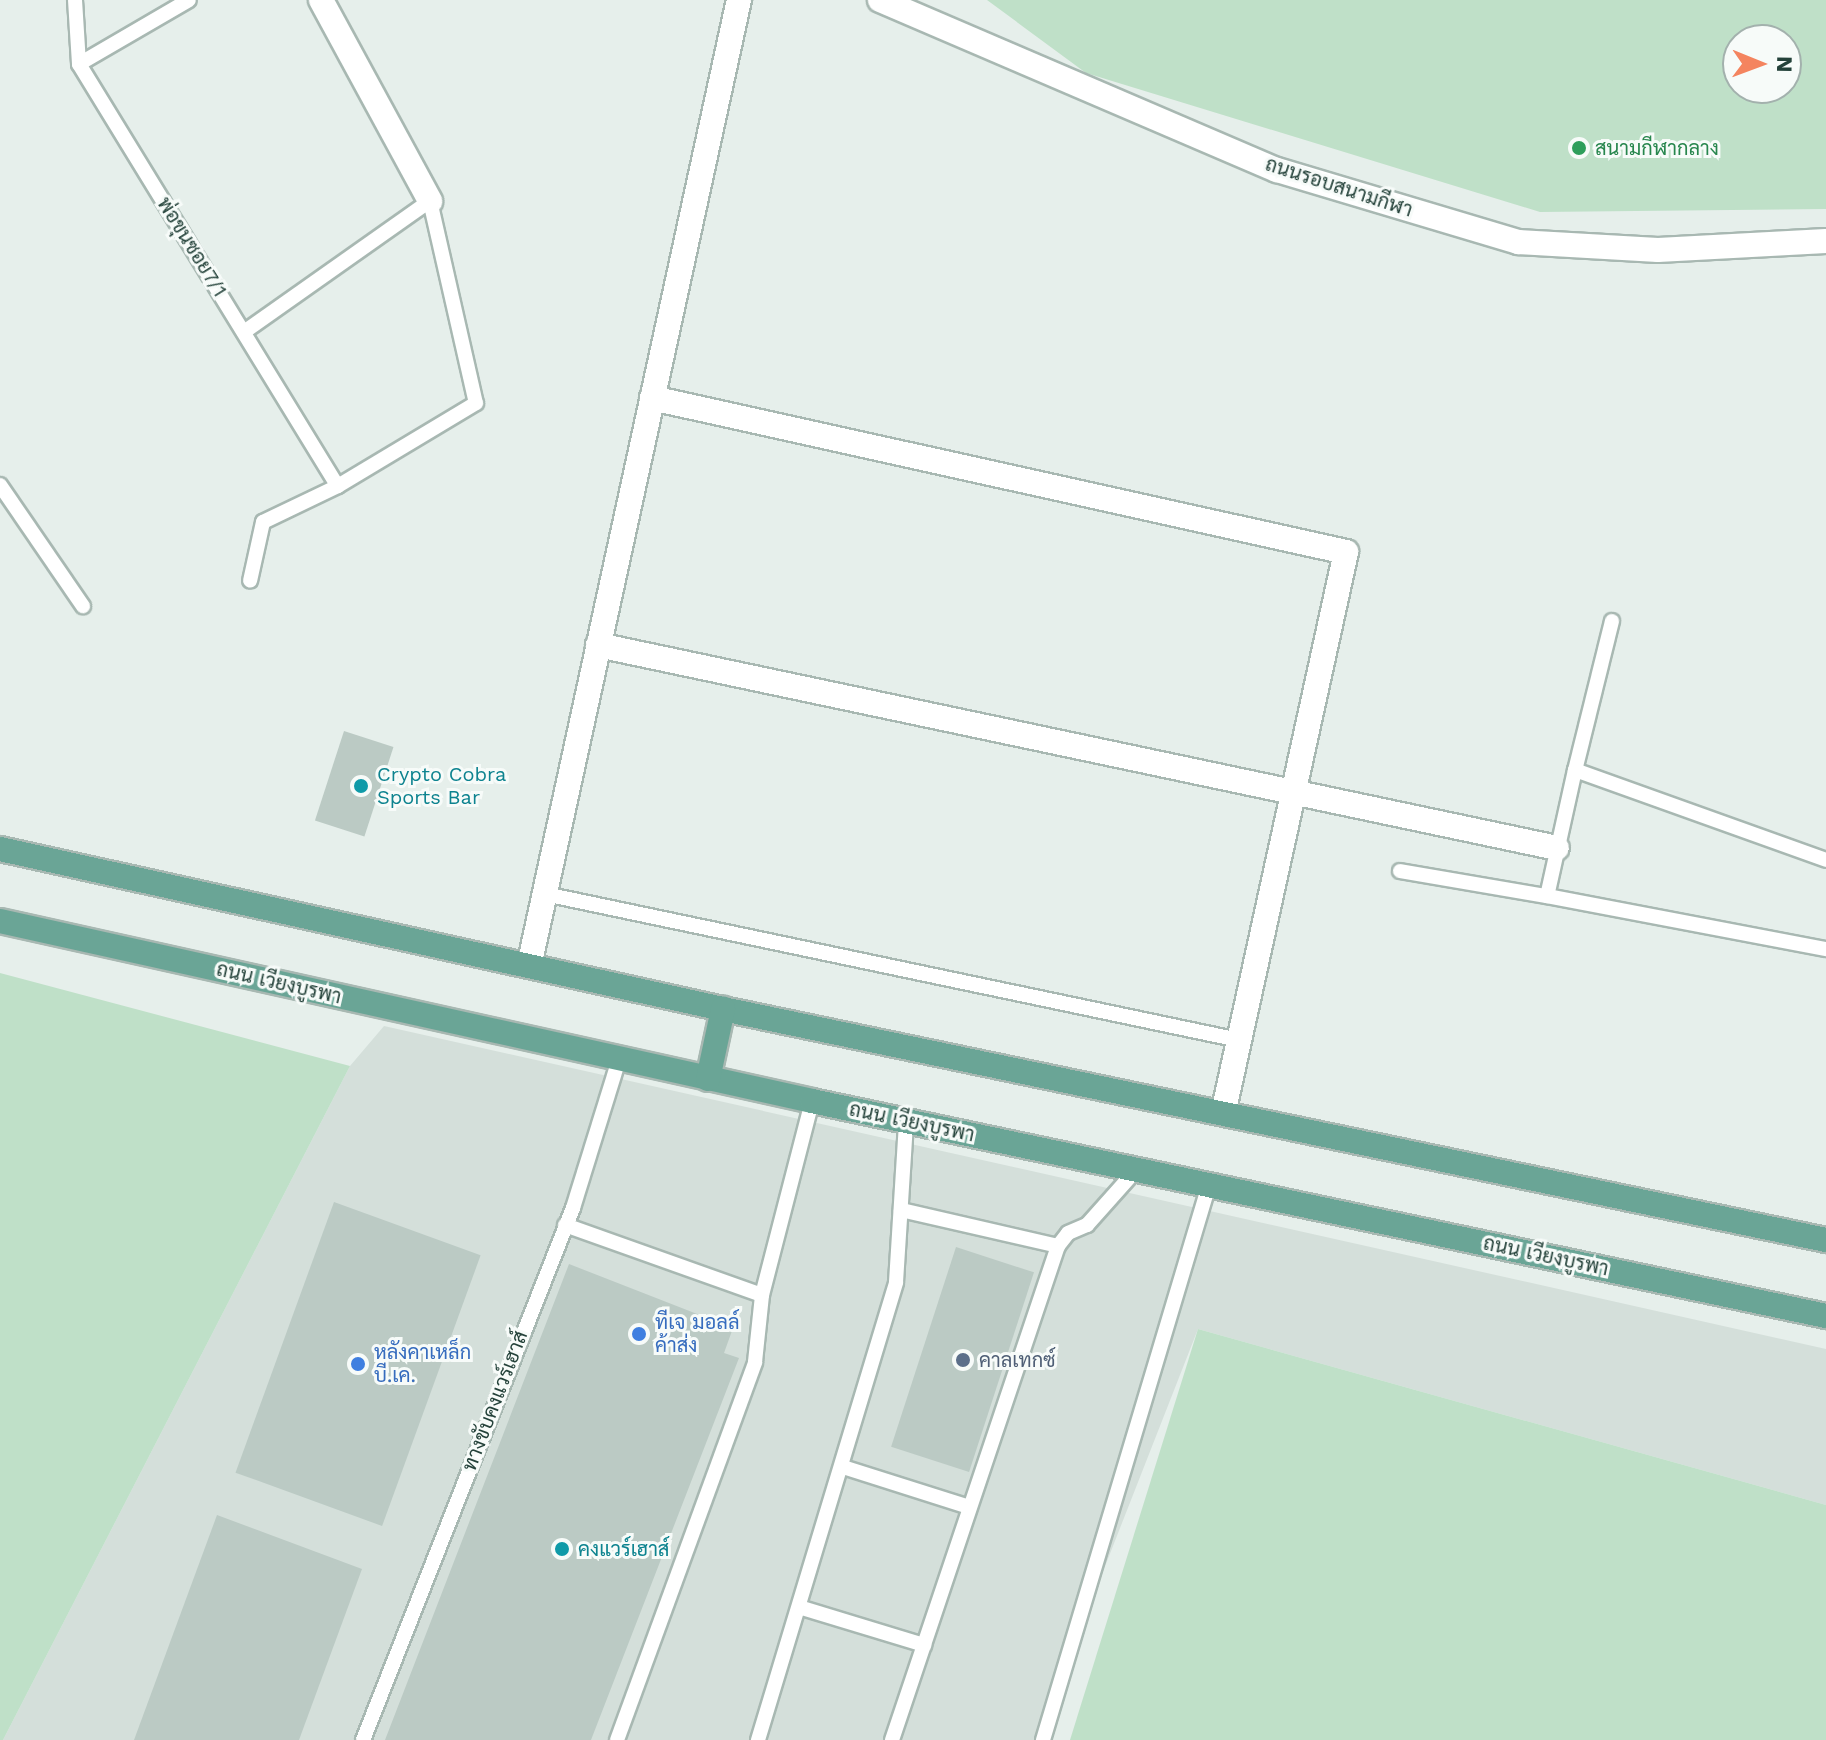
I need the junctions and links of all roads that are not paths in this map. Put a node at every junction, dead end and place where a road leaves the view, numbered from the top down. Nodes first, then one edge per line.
1 (75, 0) edge
2 (189, 0) edge
3 (321, 0) edge
4 (739, 0) edge
5 (880, 0) edge
6 (79, 64) junction
7 (430, 201) junction
8 (1826, 241) edge
9 (244, 332) junction
10 (652, 398) junction
11 (0, 485) edge
12 (338, 486) junction
13 (250, 581) dead end
14 (83, 606) dead end
15 (1612, 621) dead end
16 (598, 645) junction
17 (1575, 770) junction
18 (1293, 793) junction
19 (1557, 848) junction
20 (0, 849) edge
21 (1826, 860) edge
22 (1400, 871) dead end
23 (545, 894) junction
24 (1547, 896) junction
25 (0, 921) edge
26 (1826, 949) edge
27 (529, 966) junction
28 (723, 1009) junction
29 (1239, 1040) junction
30 (619, 1059) junction
31 (708, 1079) junction
32 (812, 1101) junction
33 (1223, 1114) junction
34 (906, 1121) junction
35 (1136, 1170) junction
36 (1209, 1185) junction
37 (901, 1210) junction
38 (565, 1225) junction
39 (1826, 1240) edge
40 (1058, 1246) junction
41 (762, 1295) junction
42 (1826, 1316) edge
43 (843, 1467) junction
44 (969, 1507) junction
45 (799, 1607) junction
46 (924, 1645) junction
47 (363, 1740) edge
48 (617, 1740) edge
49 (758, 1740) edge
50 (892, 1740) edge
51 (1043, 1740) edge

1 - 6 lane, พ่อขุนซอย7/1
2 - 6 lane
3 - 7 street
4 - 10 street
5 - 8 street, ถนนรอบสนามกีฬา
6 - 9 lane, พ่อขุนซอย7/1
7 - 9 lane
7 - 12 lane
9 - 12 lane, พ่อขุนซอย7/1
10 - 16 street
10 - 18 street
11 - 14 lane
12 - 13 lane
15 - 17 lane
16 - 18 street
16 - 23 street
17 - 19 lane
17 - 21 lane
18 - 19 street
18 - 29 street
19 - 24 lane
20 - 27 main road
22 - 24 lane
23 - 27 street
23 - 29 lane
24 - 26 lane
25 - 30 main road, ถนน เวียงบูรพา
27 - 28 main road
28 - 31 main road
28 - 33 main road
29 - 33 street
30 - 31 main road, ถนน เวียงบูรพา
30 - 38 lane, ทางขับคงแวร์เฮาส์
31 - 32 main road, ถนน เวียงบูรพา
32 - 34 main road, ถนน เวียงบูรพา
32 - 41 lane
33 - 39 main road
34 - 35 main road, ถนน เวียงบูรพา
34 - 37 lane
35 - 36 main road, ถนน เวียงบูรพา
35 - 40 lane
36 - 42 main road, ถนน เวียงบูรพา
36 - 51 lane
37 - 40 lane
37 - 43 lane
38 - 41 lane
38 - 47 lane, ทางขับคงแวร์เฮาส์
40 - 44 lane
41 - 48 lane
43 - 44 lane
43 - 45 lane
44 - 46 lane
45 - 46 lane
45 - 49 lane
46 - 50 lane

